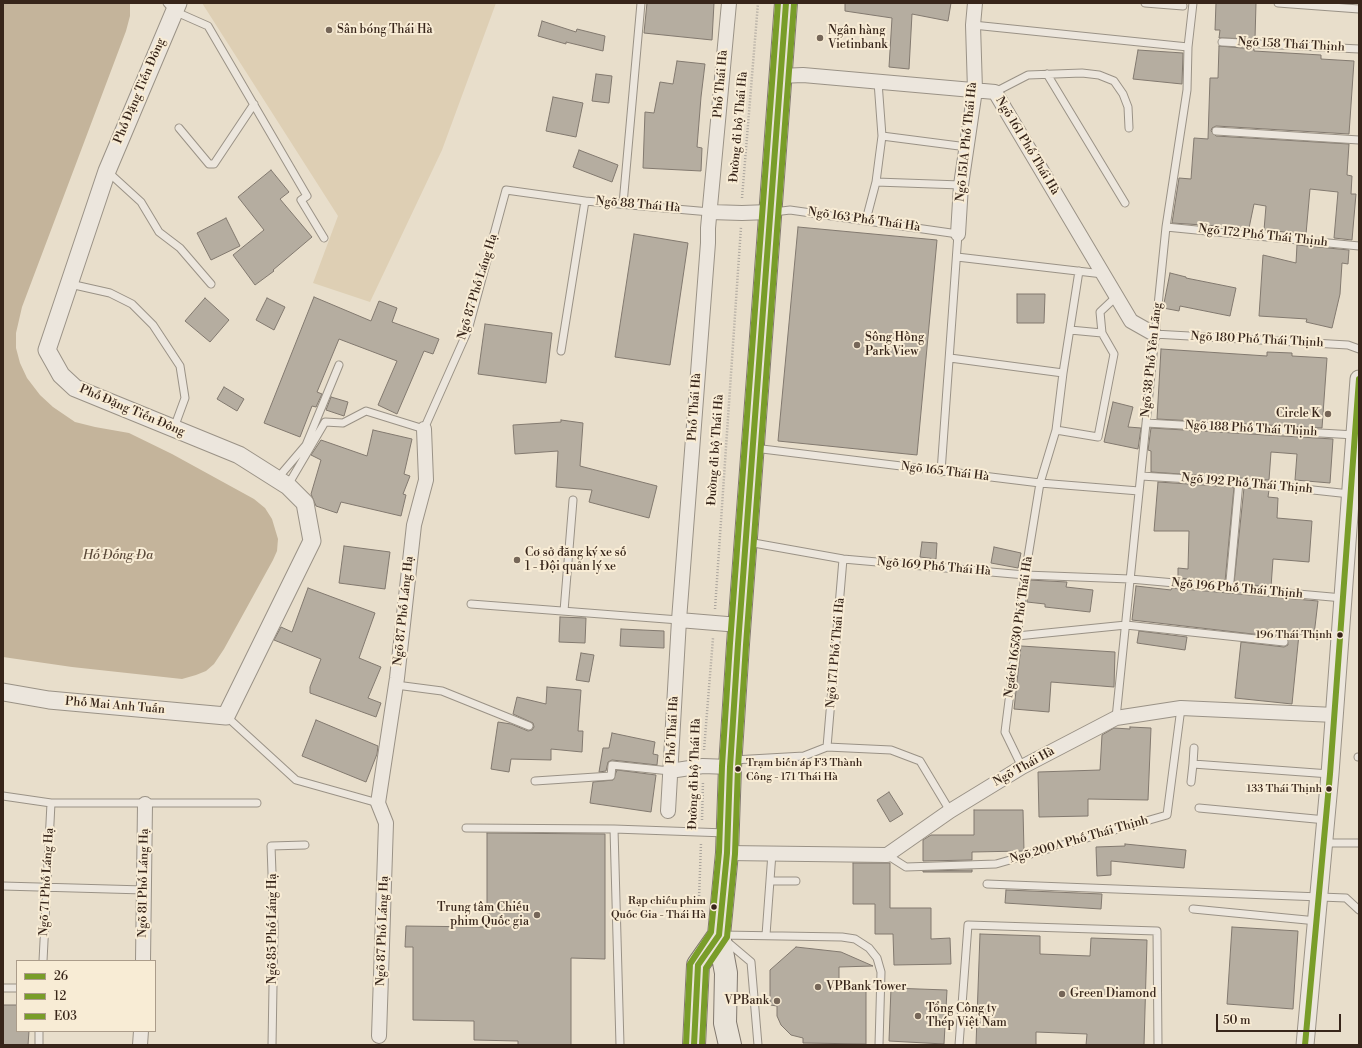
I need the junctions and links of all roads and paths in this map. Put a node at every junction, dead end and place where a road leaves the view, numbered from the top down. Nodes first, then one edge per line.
1 (641, 3) edge
2 (729, 3) edge
3 (758, 3) edge
4 (786, 3) edge
5 (975, 3) edge
6 (1145, 3) edge
7 (1194, 3) edge
8 (1278, 3) edge
9 (173, 6) edge
10 (1183, 6) dead end
11 (1359, 9) edge
12 (973, 24) junction
13 (1222, 42) dead end
14 (1188, 47) junction
15 (1359, 48) edge
16 (1047, 74) junction
17 (780, 76) junction
18 (878, 82) junction
19 (975, 90) junction
20 (995, 92) junction
21 (254, 104) junction
22 (179, 128) dead end
23 (1129, 128) dead end
24 (1216, 131) dead end
25 (882, 136) junction
26 (1359, 140) edge
27 (967, 147) junction
28 (106, 171) junction
29 (876, 182) junction
30 (961, 185) junction
31 (506, 190) joint
32 (584, 201) junction
33 (1125, 203) dead end
34 (623, 204) junction
35 (710, 212) junction
36 (770, 212) junction
37 (742, 214) junction
38 (866, 220) junction
39 (1166, 227) junction
40 (958, 234) junction
41 (324, 238) dead end
42 (1359, 246) edge
43 (957, 257) junction
44 (1079, 271) junction
45 (1103, 274) junction
46 (70, 284) junction
47 (211, 284) dead end
48 (1117, 296) junction
49 (1070, 330) junction
50 (1102, 333) junction
51 (1154, 334) junction
52 (1359, 349) edge
53 (561, 351) dead end
54 (950, 358) junction
55 (339, 365) dead end
56 (1063, 373) junction
57 (1359, 379) edge
58 (1146, 423) junction
59 (174, 428) junction
60 (424, 429) junction
61 (1056, 430) junction
62 (1355, 435) junction
63 (752, 448) junction
64 (941, 472) junction
65 (1141, 476) junction
66 (282, 482) junction
67 (1239, 482) junction
68 (1040, 483) junction
69 (1139, 491) junction
70 (1355, 492) edge
71 (573, 500) dead end
72 (746, 542) junction
73 (843, 559) junction
74 (1025, 575) junction
75 (1130, 579) junction
76 (1230, 581) dead end
77 (1344, 598) junction
78 (471, 604) dead end
79 (564, 611) junction
80 (679, 620) junction
81 (714, 623) junction
82 (739, 625) junction
83 (1126, 625) junction
84 (1017, 636) junction
85 (1284, 642) dead end
86 (396, 685) junction
87 (3, 692) edge
88 (1181, 708) junction
89 (1334, 715) junction
90 (226, 716) junction
91 (1116, 718) junction
92 (529, 726) dead end
93 (827, 747) junction
94 (1194, 748) dead end
95 (730, 764) junction
96 (1193, 764) junction
97 (703, 766) junction
98 (1022, 767) junction
99 (670, 771) junction
100 (1330, 774) junction
101 (535, 781) dead end
102 (1191, 782) dead end
103 (3, 796) edge
104 (51, 803) junction
105 (257, 803) dead end
106 (378, 803) junction
107 (145, 804) junction
108 (1199, 808) dead end
109 (668, 811) dead end
110 (950, 811) junction
111 (1326, 820) junction
112 (466, 828) dead end
113 (614, 829) junction
114 (702, 832) junction
115 (728, 843) junction
116 (1324, 843) junction
117 (1359, 843) edge
118 (305, 845) dead end
119 (772, 853) junction
120 (887, 855) junction
121 (770, 881) junction
122 (796, 881) dead end
123 (987, 884) dead end
124 (3, 886) edge
125 (47, 887) junction
126 (144, 890) junction
127 (1320, 897) junction
128 (699, 899) dead end
129 (1193, 909) dead end
130 (1359, 910) edge
131 (1318, 921) junction
132 (719, 935) junction
133 (766, 935) junction
134 (43, 960) edge
135 (143, 960) edge
136 (3, 988) edge
137 (16, 988) edge
138 (39, 1032) edge
139 (141, 1032) edge
140 (379, 1040) edge
141 (39, 1045) edge
142 (140, 1045) edge
143 (272, 1045) edge
144 (620, 1045) edge
145 (694, 1045) edge
146 (730, 1045) edge
147 (758, 1045) edge
148 (879, 1045) edge
149 (959, 1045) edge
150 (1158, 1045) edge
151 (1306, 1045) edge

1 - 34 lane
2 - 35 street, Phố Thái Hà
3 - 37 path, Đường đi bộ Thái Hà
4 - 17 main road
5 - 12 street, Ngõ 151A Phố Thái Hà
6 - 10 lane
7 - 14 lane, Ngõ 38 Phố Yên Lãng
8 - 11 lane
9 - 21 lane
9 - 28 street, Phố Đặng Tiến Đông
12 - 14 lane
12 - 19 street, Ngõ 151A Phố Thái Hà
13 - 15 lane, Ngõ 158 Thái Thịnh
14 - 39 lane, Ngõ 38 Phố Yên Lãng
16 - 20 lane
16 - 23 lane
16 - 33 lane
17 - 18 street, Ngõ 161 Phố Thái Hà
17 - 36 main road
18 - 19 street, Ngõ 161 Phố Thái Hà
18 - 25 lane
19 - 20 street, Ngõ 161 Phố Thái Hà
19 - 27 street, Ngõ 151A Phố Thái Hà
20 - 45 street, Ngõ 161 Phố Thái Hà
21 - 22 lane
21 - 41 lane
24 - 26 lane
25 - 27 lane
25 - 29 lane
27 - 30 street, Ngõ 151A Phố Thái Hà
28 - 46 street, Phố Đặng Tiến Đông
28 - 47 lane
29 - 30 lane
29 - 38 lane
30 - 40 street, Ngõ 151A Phố Thái Hà
31 - 32 lane, Ngõ 88 Thái Hà
31 - 60 lane, Ngõ 87 Phố Láng Hạ
32 - 34 lane, Ngõ 88 Thái Hà
32 - 53 lane
34 - 35 lane, Ngõ 88 Thái Hà
35 - 37 street, Ngõ 88 Thái Hà
35 - 80 street, Phố Thái Hà
36 - 37 street, Ngõ 88 Thái Hà
36 - 38 lane, Ngõ 163 Phố Thái Hà
36 - 63 main road
37 - 81 path, Đường đi bộ Thái Hà
38 - 40 lane, Ngõ 163 Phố Thái Hà
39 - 42 lane, Ngõ 172 Phố Thái Thịnh
39 - 51 lane, Ngõ 38 Phố Yên Lãng
40 - 43 lane
43 - 44 lane
43 - 54 lane
44 - 45 lane
44 - 49 lane, Ngách 165/30 Phố Thái Hà
45 - 48 street, Ngõ 161 Phố Thái Hà
46 - 59 lane
46 - 59 street, Phố Đặng Tiến Đông
48 - 50 lane
48 - 51 street, Ngõ 161 Phố Thái Hà
49 - 50 lane
49 - 56 lane, Ngách 165/30 Phố Thái Hà
50 - 61 lane
51 - 52 lane, Ngõ 180 Phố Thái Thịnh
51 - 58 lane, Ngõ 38 Phố Yên Lãng
54 - 56 lane
54 - 64 lane
55 - 66 lane
56 - 61 lane, Ngách 165/30 Phố Thái Hà
57 - 62 street
58 - 62 lane, Ngõ 188 Phố Thái Thịnh
58 - 65 lane, Ngõ 38 Phố Yên Lãng
59 - 66 street, Phố Đặng Tiến Đông
60 - 66 lane
60 - 86 street, Ngõ 87 Phố Láng Hạ
61 - 68 lane, Ngách 165/30 Phố Thái Hà
62 - 70 street
63 - 64 lane, Ngõ 165 Thái Hà
63 - 72 main road
64 - 68 lane, Ngõ 165 Thái Hà
65 - 67 lane, Ngõ 192 Phố Thái Thịnh
65 - 69 lane, Ngõ 38 Phố Yên Lãng
66 - 90 street, Phố Đặng Tiến Đông
67 - 70 lane, Ngõ 192 Phố Thái Thịnh
67 - 76 lane
68 - 69 lane, Ngõ 165 Thái Hà
68 - 74 lane, Ngách 165/30 Phố Thái Hà
69 - 75 lane, Ngõ 38 Phố Yên Lãng
70 - 77 street
71 - 79 lane
72 - 73 lane, Ngõ 169 Phố Thái Hà
72 - 82 main road
73 - 74 lane, Ngõ 169 Phố Thái Hà
73 - 93 lane, Ngõ 171 Phố Thái Hà
74 - 75 lane, Ngõ 169 Phố Thái Hà
74 - 84 lane, Ngách 165/30 Phố Thái Hà
75 - 77 lane, Ngõ 196 Phố Thái Thịnh
75 - 83 lane, Ngõ 38 Phố Yên Lãng
77 - 89 street
78 - 79 lane
79 - 80 lane
80 - 81 street
80 - 99 street, Phố Thái Hà
81 - 82 street
81 - 97 path, Đường đi bộ Thái Hà
82 - 95 main road
83 - 84 lane
83 - 85 lane
83 - 91 lane, Ngõ 38 Phố Yên Lãng
84 - 98 lane, Ngách 165/30 Phố Thái Hà
86 - 92 lane
86 - 106 street, Ngõ 87 Phố Láng Hạ
87 - 90 street, Phố Mai Anh Tuấn
88 - 89 street, Ngõ Thái Hà
88 - 91 street, Ngõ Thái Hà
88 - 120 lane, Ngõ 200A Phố Thái Thịnh
89 - 100 street
90 - 106 lane
91 - 98 street, Ngõ Thái Hà
93 - 95 lane
93 - 110 lane
94 - 96 lane
95 - 97 street
95 - 115 main road
96 - 100 lane
96 - 102 lane
97 - 99 street
97 - 114 path, Đường đi bộ Thái Hà
98 - 110 street, Ngõ Thái Hà
99 - 101 lane
99 - 109 street, Phố Thái Hà
100 - 111 street
103 - 104 lane
104 - 107 lane
104 - 125 lane, Ngõ 71 Phố Láng Hạ
105 - 107 lane
106 - 140 street, Ngõ 87 Phố Láng Hạ
107 - 126 street, Ngõ 81 Phố Láng Hạ
108 - 111 lane
110 - 120 street, Ngõ Thái Hà
111 - 116 street
112 - 113 lane
113 - 114 lane
113 - 144 lane
114 - 115 lane
114 - 128 path, Đường đi bộ Thái Hà
115 - 119 street
115 - 132 main road
116 - 117 lane
116 - 127 street
118 - 143 lane, Ngõ 85 Phố Láng Hạ
119 - 120 street
119 - 121 lane
121 - 122 lane
121 - 133 lane
123 - 127 lane
124 - 125 lane
125 - 126 lane
125 - 134 lane, Ngõ 71 Phố Láng Hạ
126 - 135 street, Ngõ 81 Phố Láng Hạ
127 - 130 lane
127 - 131 street
129 - 131 lane
131 - 151 street
132 - 133 lane
132 - 145 main road
132 - 146 main road
132 - 147 lane
133 - 148 lane
136 - 137 lane
138 - 141 lane
139 - 142 street
149 - 150 lane

